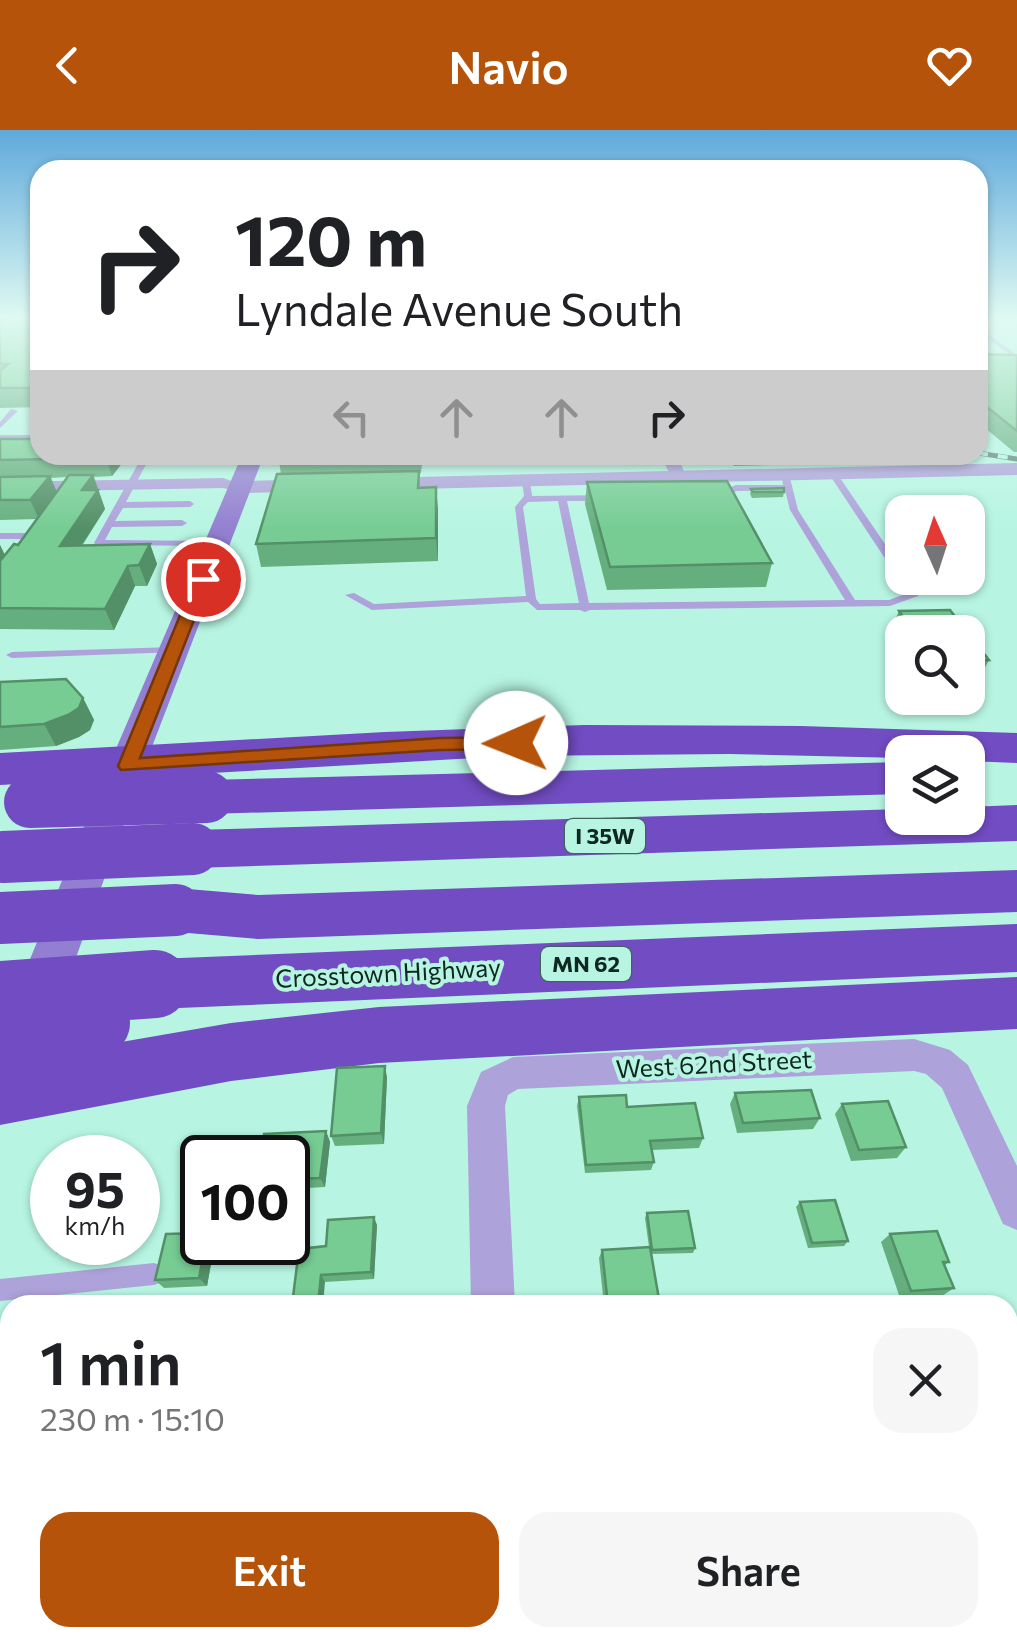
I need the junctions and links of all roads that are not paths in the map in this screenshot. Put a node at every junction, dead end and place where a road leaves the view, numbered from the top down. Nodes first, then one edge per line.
1 (14, 411) edge
2 (0, 426) edge
3 (0, 437) edge
4 (30, 437) edge
5 (140, 465) edge
6 (249, 465) edge
7 (672, 465) edge
8 (1017, 469) edge
9 (833, 474) junction
10 (678, 478) junction
11 (787, 481) junction
12 (127, 485) junction
13 (0, 487) edge
14 (240, 487) junction
15 (525, 490) junction
16 (696, 496) edge
17 (619, 497) edge
18 (562, 498) junction
19 (190, 504) dead end
20 (122, 505) junction
21 (45, 522) edge
22 (182, 523) dead end
23 (110, 524) junction
24 (0, 536) edge
25 (35, 536) junction
26 (217, 544) junction
27 (23, 551) edge
28 (885, 551) edge
29 (350, 594) dead end
30 (911, 595) edge
31 (531, 600) junction
32 (852, 604) junction
33 (584, 609) junction
34 (174, 650) junction
35 (12, 655) dead end
36 (1017, 748) edge
37 (128, 766) junction
38 (1017, 775) edge
39 (985, 776) edge
40 (885, 778) edge
41 (10, 791) edge
42 (1017, 823) edge
43 (2, 858) edge
44 (1017, 891) edge
45 (0, 918) edge
46 (1017, 948) edge
47 (0, 950) edge
48 (161, 962) junction
49 (0, 995) edge
50 (1017, 1003) edge
51 (0, 1035) edge
52 (0, 1095) edge
53 (1017, 1210) edge
54 (154, 1274) edge
55 (0, 1290) edge
56 (493, 1295) edge

1 - 2 lane
3 - 4 lane
5 - 12 lane
6 - 14 main road
7 - 10 street
8 - 9 street
9 - 11 street
9 - 28 lane
10 - 11 street
10 - 15 street
11 - 16 lane
11 - 32 lane
12 - 13 street
12 - 14 street
12 - 20 lane
14 - 15 street
14 - 26 main road
15 - 18 lane
15 - 31 lane
17 - 18 lane
18 - 33 lane
19 - 20 lane
20 - 23 lane
21 - 25 lane
22 - 23 lane
23 - 26 lane
24 - 25 lane
25 - 27 lane
26 - 34 main road
29 - 31 lane
30 - 32 lane
31 - 33 lane
32 - 33 lane
34 - 35 lane
34 - 37 main road
36 - 37 highway
37 - 41 highway
37 - 52 main road
38 - 39 highway
40 - 41 highway, bridge
42 - 43 highway, I 35W, bridge
44 - 48 highway
45 - 48 highway, bridge
46 - 48 highway, Crosstown Highway / MN 62
47 - 48 highway
48 - 49 highway, bridge
48 - 51 highway, bridge
50 - 52 highway
53 - 56 street, West 62nd Street
54 - 55 lane

